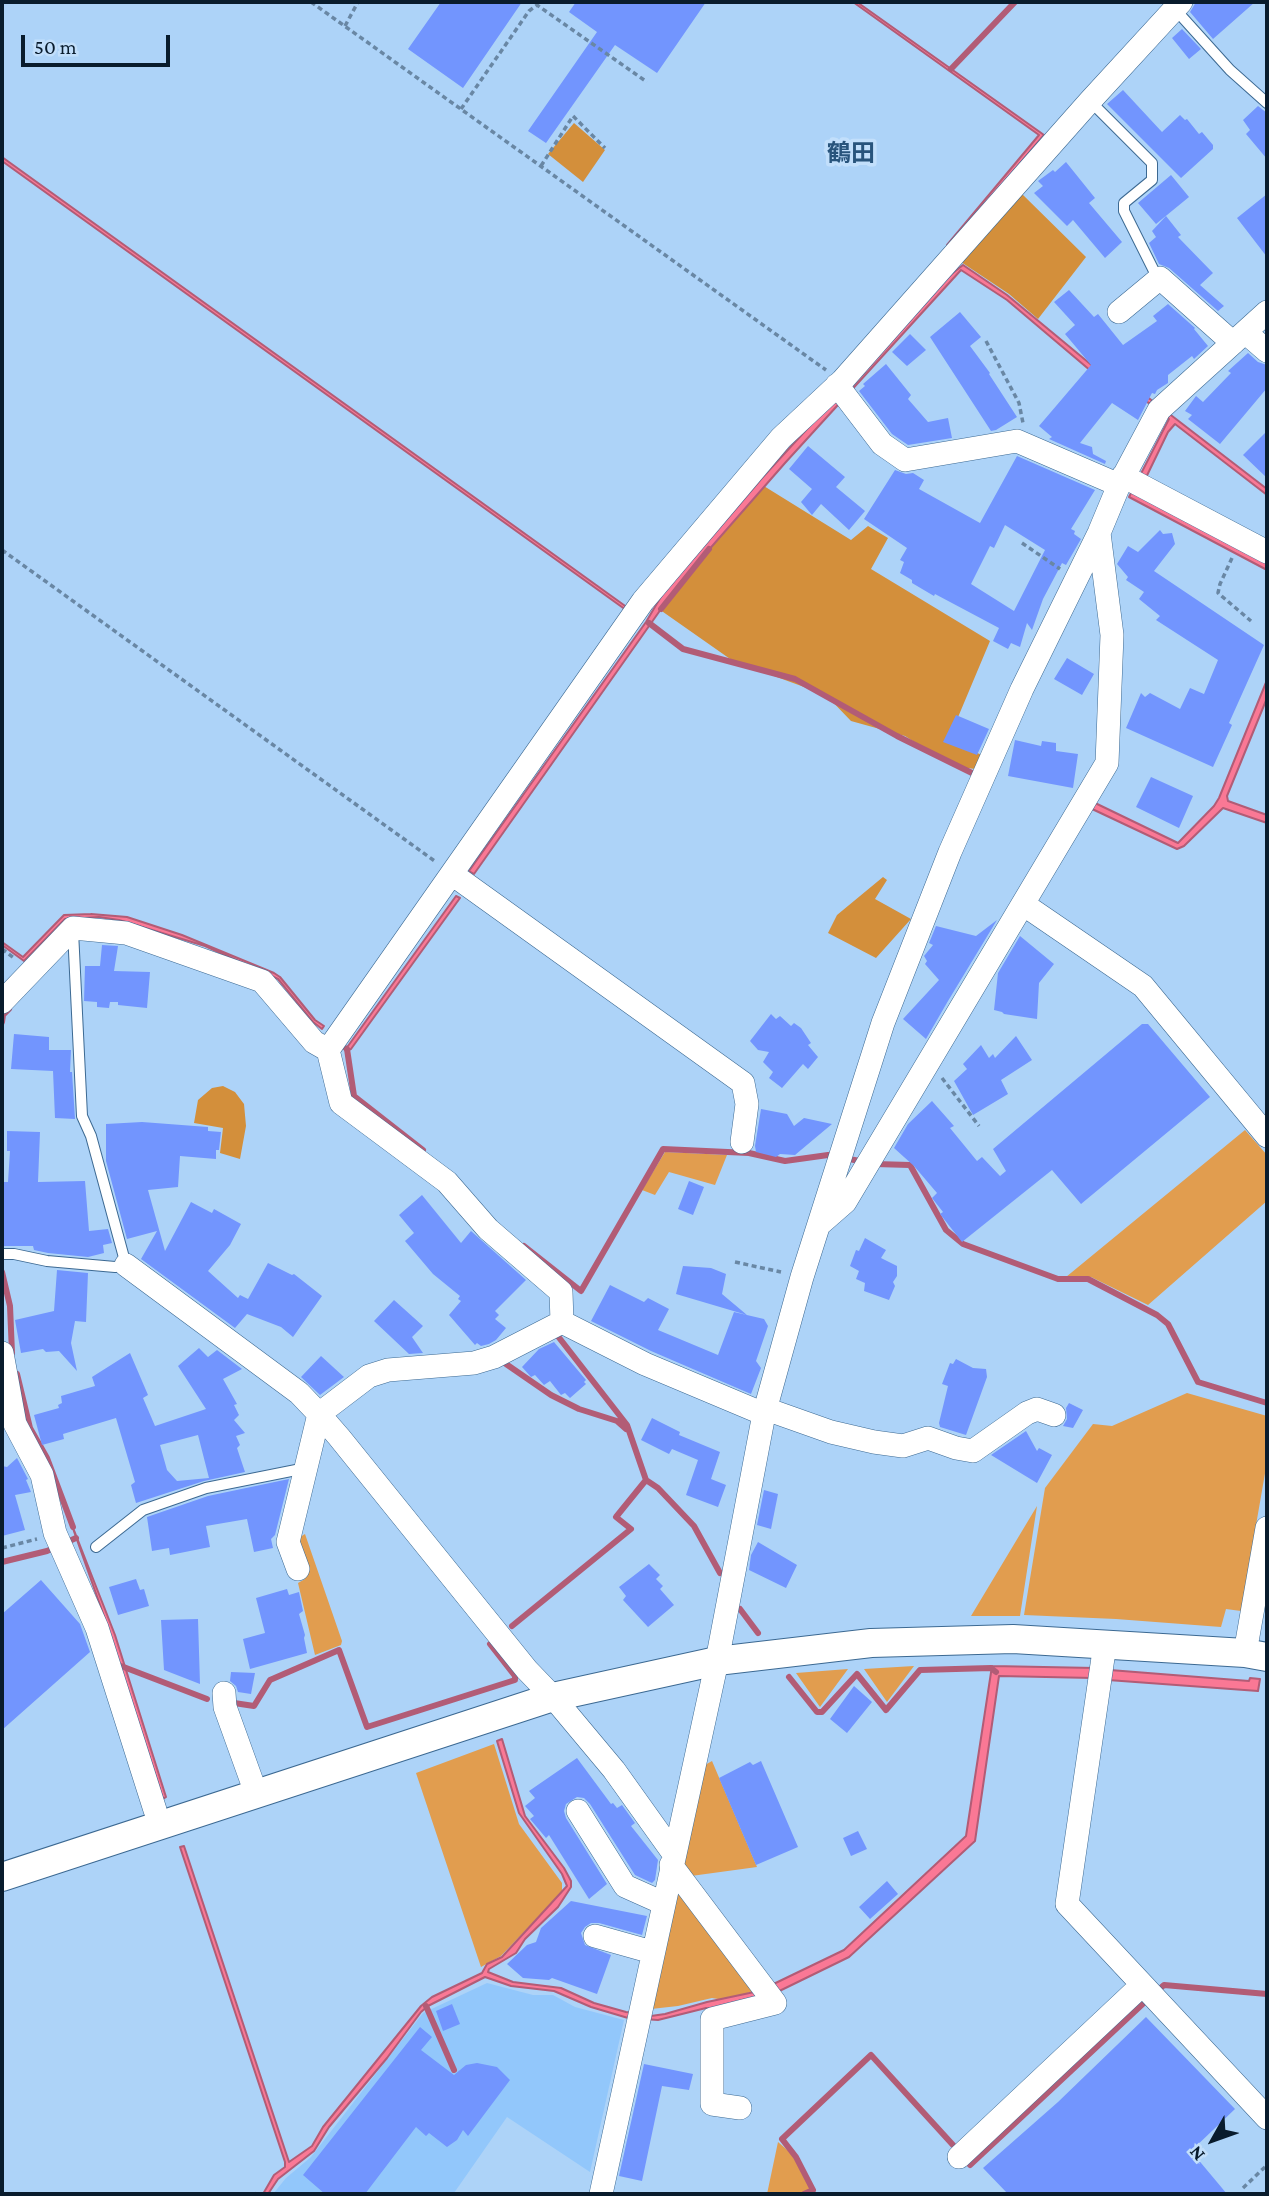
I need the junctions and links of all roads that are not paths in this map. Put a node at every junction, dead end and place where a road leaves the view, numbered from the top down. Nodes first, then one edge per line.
1 (1178, 5) edge
2 (1090, 101) junction
3 (1267, 103) edge
4 (1160, 278) junction
5 (1119, 312) dead end
6 (1267, 312) edge
7 (1239, 338) junction
8 (1267, 351) edge
9 (839, 383) junction
10 (1121, 481) junction
11 (1099, 533) junction
12 (1267, 552) edge
13 (452, 874) junction
14 (1023, 904) junction
15 (73, 928) junction
16 (2, 1002) edge
17 (328, 1049) junction
18 (1267, 1136) edge
19 (742, 1142) dead end
20 (819, 1226) junction
21 (2, 1254) edge
22 (126, 1265) junction
23 (562, 1322) junction
24 (2, 1353) edge
25 (765, 1412) junction
26 (319, 1414) junction
27 (1054, 1415) dead end
28 (306, 1468) junction
29 (1267, 1528) edge
30 (96, 1547) dead end
31 (298, 1569) dead end
32 (1105, 1644) junction
33 (1256, 1655) edge
34 (717, 1661) junction
35 (224, 1693) dead end
36 (553, 1697) junction
37 (256, 1793) junction
38 (155, 1810) dead end
39 (578, 1811) dead end
40 (672, 1859) junction
41 (2, 1877) edge
42 (663, 1903) junction
43 (595, 1936) dead end
44 (652, 1952) junction
45 (1142, 1985) junction
46 (740, 2108) dead end
47 (1267, 2118) edge
48 (959, 2157) dead end
49 (604, 2194) edge

1 - 2 street
1 - 3 lane
2 - 4 lane
2 - 9 street
4 - 5 street
4 - 7 street
6 - 7 street
7 - 8 street
7 - 10 street
9 - 10 street
9 - 13 street
10 - 11 street
10 - 12 street
11 - 14 street
11 - 20 street
13 - 17 street
13 - 19 street
14 - 18 street
14 - 20 street
15 - 16 street
15 - 17 street
15 - 22 lane
17 - 23 street
20 - 25 street
21 - 22 lane
22 - 26 street
23 - 25 street
23 - 26 street
24 - 38 street
25 - 27 street
25 - 34 street
26 - 28 street
26 - 36 street
28 - 30 lane
28 - 31 street
29 - 33 street
32 - 33 street
32 - 34 street
32 - 45 street
34 - 36 street
34 - 40 street
35 - 37 street
36 - 37 street
36 - 40 street
37 - 41 street
39 - 42 street
40 - 42 street
40 - 46 street
42 - 44 street
43 - 44 street
44 - 49 street
45 - 47 street
45 - 48 street

